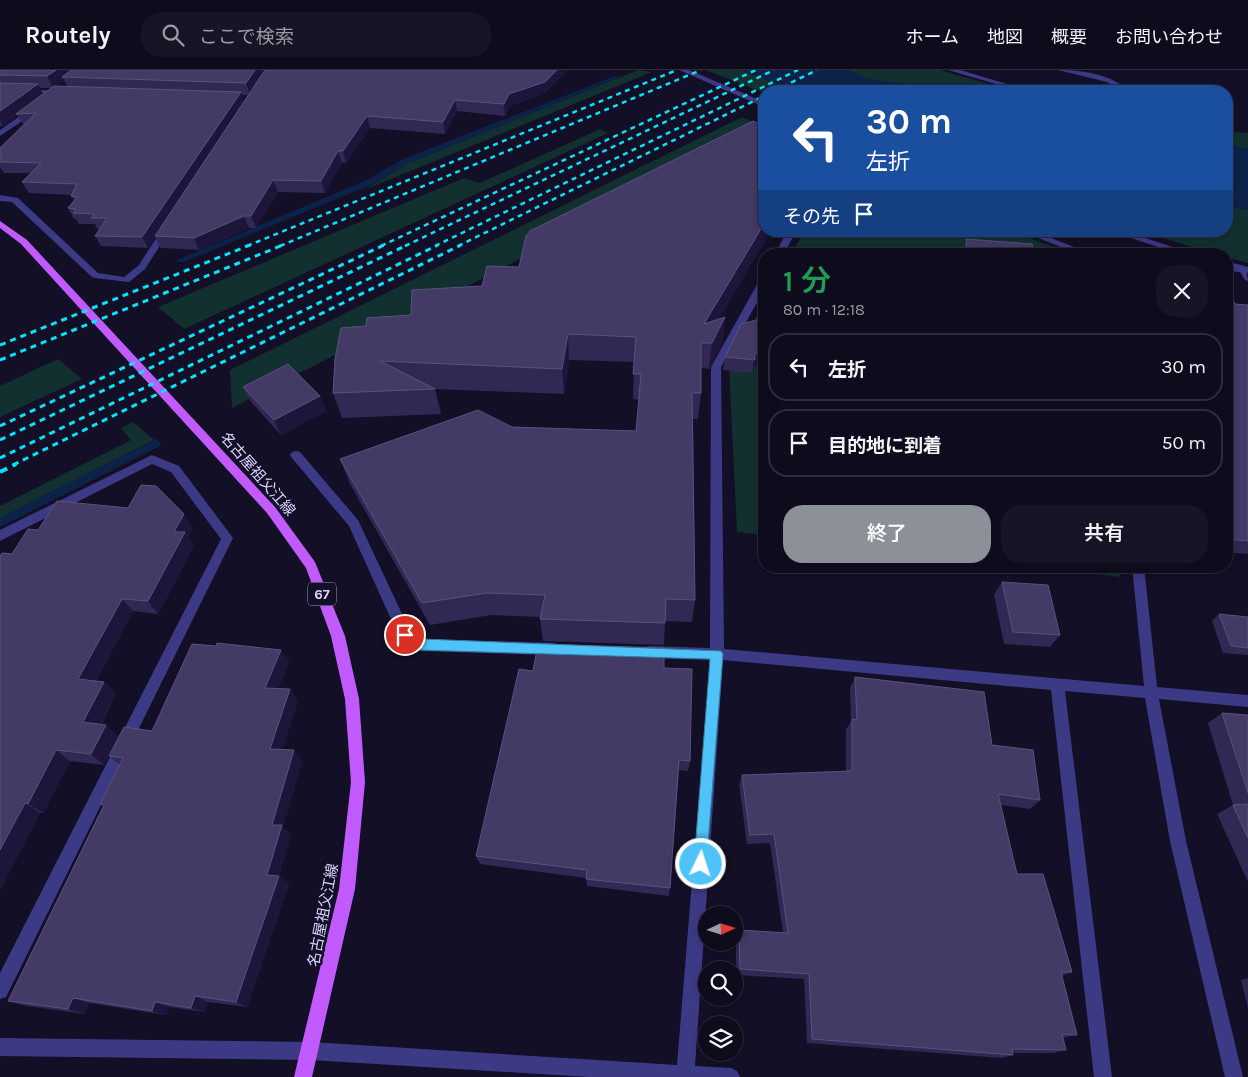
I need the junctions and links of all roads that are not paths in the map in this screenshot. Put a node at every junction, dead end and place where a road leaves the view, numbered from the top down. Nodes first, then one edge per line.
1 (683, 70) edge
2 (952, 70) edge
3 (1062, 70) edge
4 (1006, 85) edge
5 (1116, 85) edge
6 (0, 90) edge
7 (758, 102) edge
8 (0, 134) edge
9 (0, 198) edge
10 (175, 216) edge
11 (0, 224) edge
12 (789, 237) edge
13 (1041, 237) edge
14 (1134, 237) edge
15 (782, 248) edge
16 (1071, 248) edge
17 (1170, 248) edge
18 (1233, 267) edge
19 (1233, 269) edge
20 (1246, 272) edge
21 (758, 293) edge
22 (296, 454) dead end
23 (0, 536) edge
24 (1139, 573) edge
25 (571, 649) edge
26 (639, 652) edge
27 (717, 654) junction
28 (1057, 684) junction
29 (1151, 691) junction
30 (1248, 701) edge
31 (0, 991) edge
32 (0, 1047) edge
33 (311, 1051) junction
34 (686, 1076) edge
35 (303, 1077) edge
36 (731, 1077) edge
37 (1103, 1077) edge
38 (1234, 1077) edge

1 - 7 street
2 - 4 street
3 - 5 street
6 - 8 street
9 - 10 street
11 - 33 main road, 名古屋祖父江線 / 67
12 - 15 street
13 - 16 street
14 - 17 street
18 - 20 street
19 - 20 street
21 - 27 street
22 - 25 street
23 - 31 street
24 - 29 street
26 - 27 street
27 - 28 street
27 - 34 street
28 - 29 street
28 - 37 street
29 - 30 street
29 - 38 street
32 - 33 street
33 - 34 street
33 - 35 main road, 名古屋祖父江線 / 67
34 - 36 street

